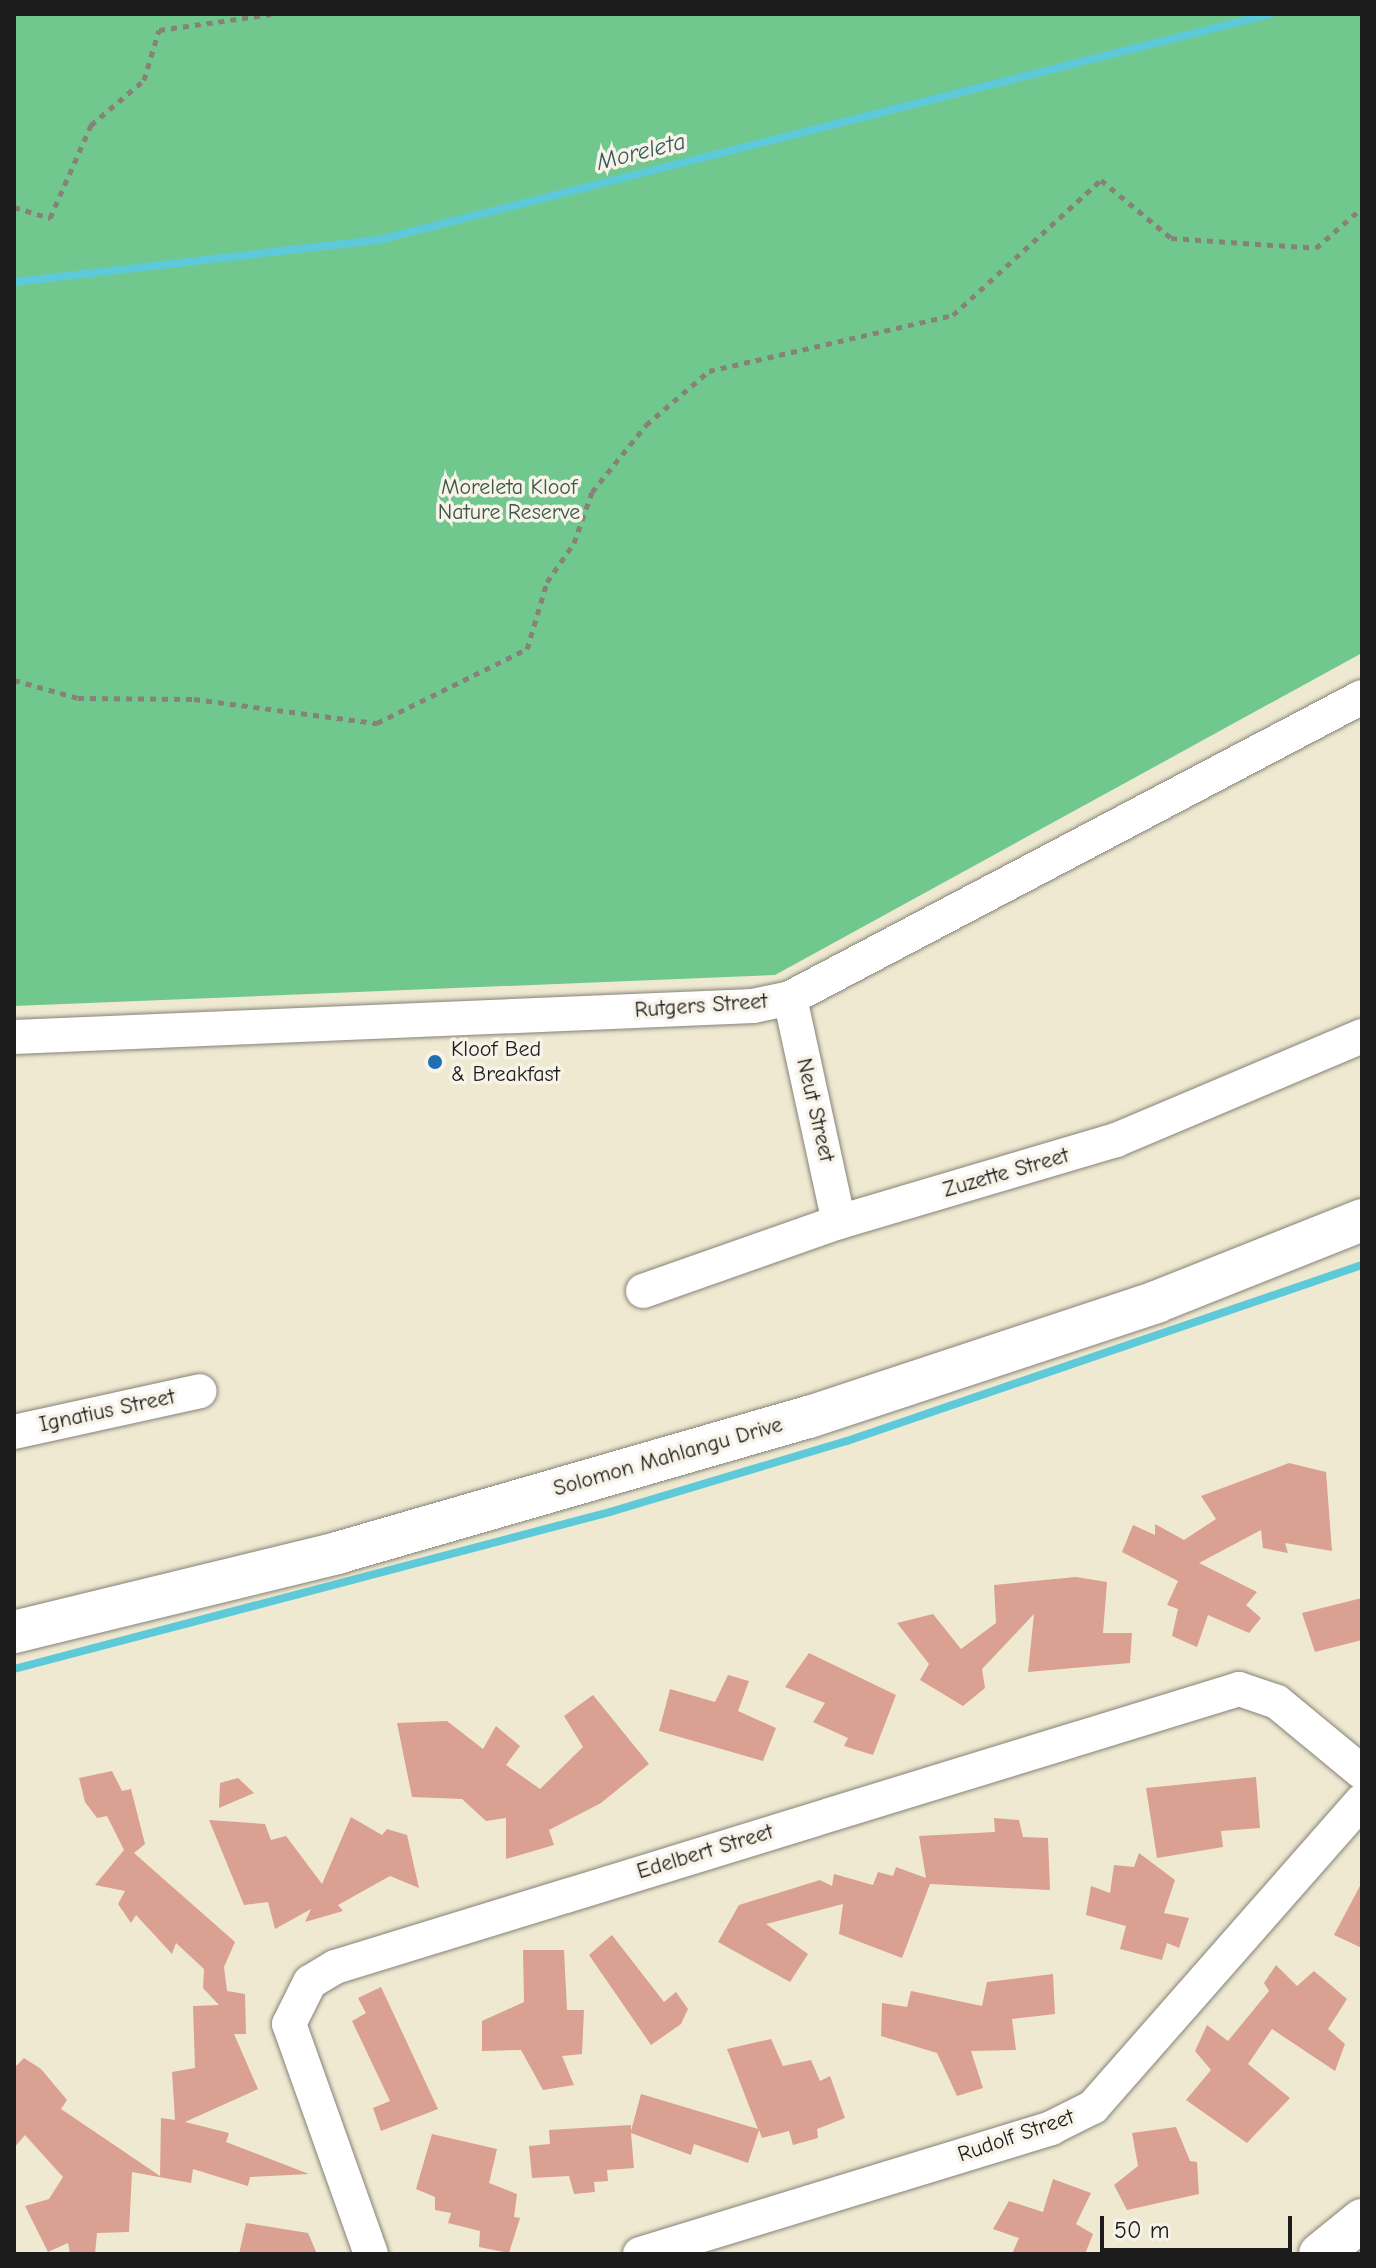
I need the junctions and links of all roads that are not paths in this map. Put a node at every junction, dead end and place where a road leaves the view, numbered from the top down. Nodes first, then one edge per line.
1 (1362, 697) edge
2 (790, 998) junction
3 (1362, 1036) edge
4 (14, 1037) edge
5 (1362, 1220) edge
6 (839, 1222) junction
7 (1362, 1231) edge
8 (1311, 1245) junction
9 (643, 1291) dead end
10 (200, 1391) dead end
11 (14, 1432) edge
12 (14, 1632) edge
13 (1362, 1772) edge
14 (1362, 1801) edge
15 (1362, 2220) edge
16 (371, 2254) edge
17 (640, 2254) edge
18 (1320, 2254) edge

1 - 2 street, Rutgers Street
2 - 4 street, Rutgers Street
2 - 6 street, Neut Street
3 - 6 street, Zuzette Street
5 - 8 main road, Solomon Mahlangu Drive
6 - 9 street, Zuzette Street
7 - 8 main road, Solomon Mahlangu Drive
8 - 12 main road, Solomon Mahlangu Drive
10 - 11 street, Ignatius Street
13 - 16 street, Edelbert Street
14 - 17 street, Rudolf Street
15 - 18 main road

